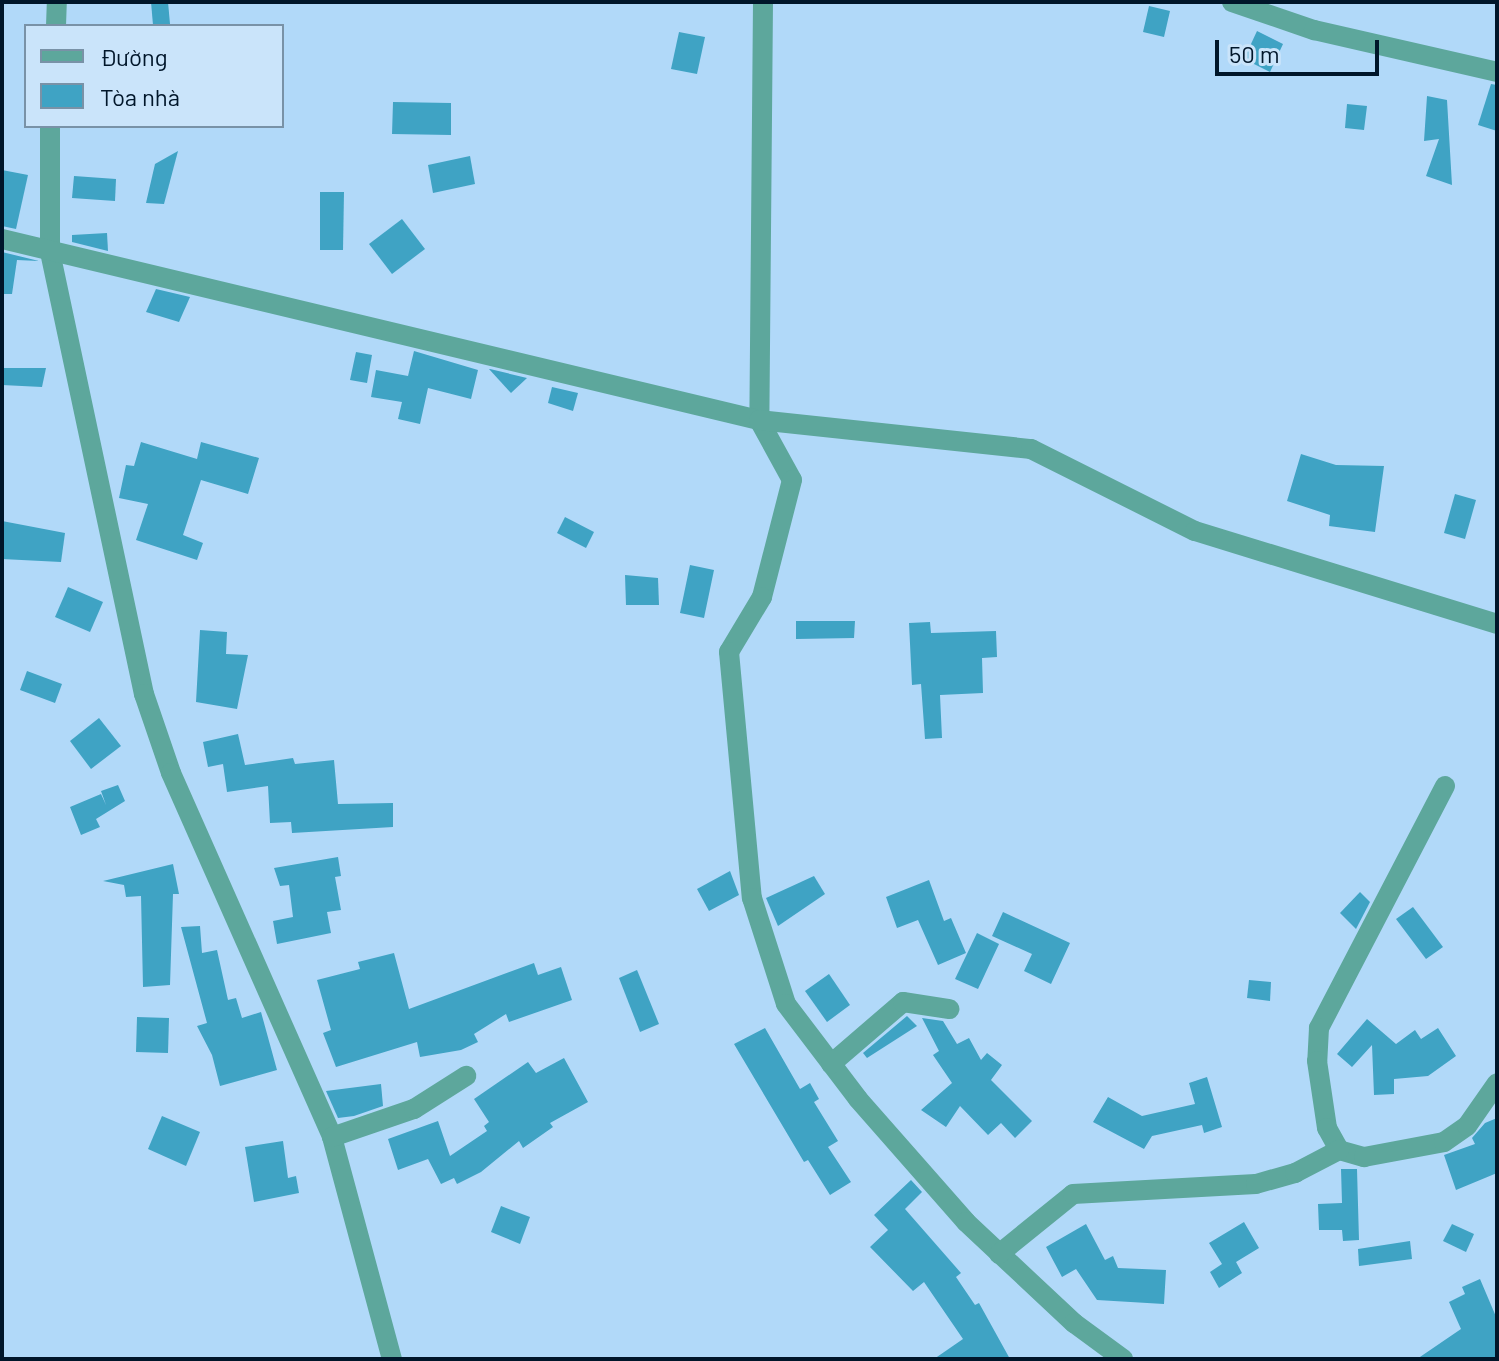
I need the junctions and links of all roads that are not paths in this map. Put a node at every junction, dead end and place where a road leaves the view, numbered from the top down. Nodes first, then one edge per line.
1 (57, 2) edge
2 (763, 2) edge
3 (1232, 2) edge
4 (56, 24) edge
5 (1497, 72) edge
6 (50, 128) edge
7 (2, 239) edge
8 (50, 252) junction
9 (759, 420) junction
10 (1497, 624) edge
11 (1445, 786) dead end
12 (949, 1009) dead end
13 (831, 1064) junction
14 (466, 1076) dead end
15 (1497, 1083) edge
16 (332, 1137) junction
17 (1339, 1150) junction
18 (999, 1254) junction
19 (392, 1359) edge
20 (1123, 1359) edge

1 - 4 street
2 - 9 street
3 - 5 street
6 - 8 street
7 - 8 street
8 - 9 street
8 - 16 street
9 - 10 street
9 - 13 street
11 - 17 street
12 - 13 street
13 - 18 street
14 - 16 street
15 - 17 street
16 - 19 street
17 - 18 street
18 - 20 street

